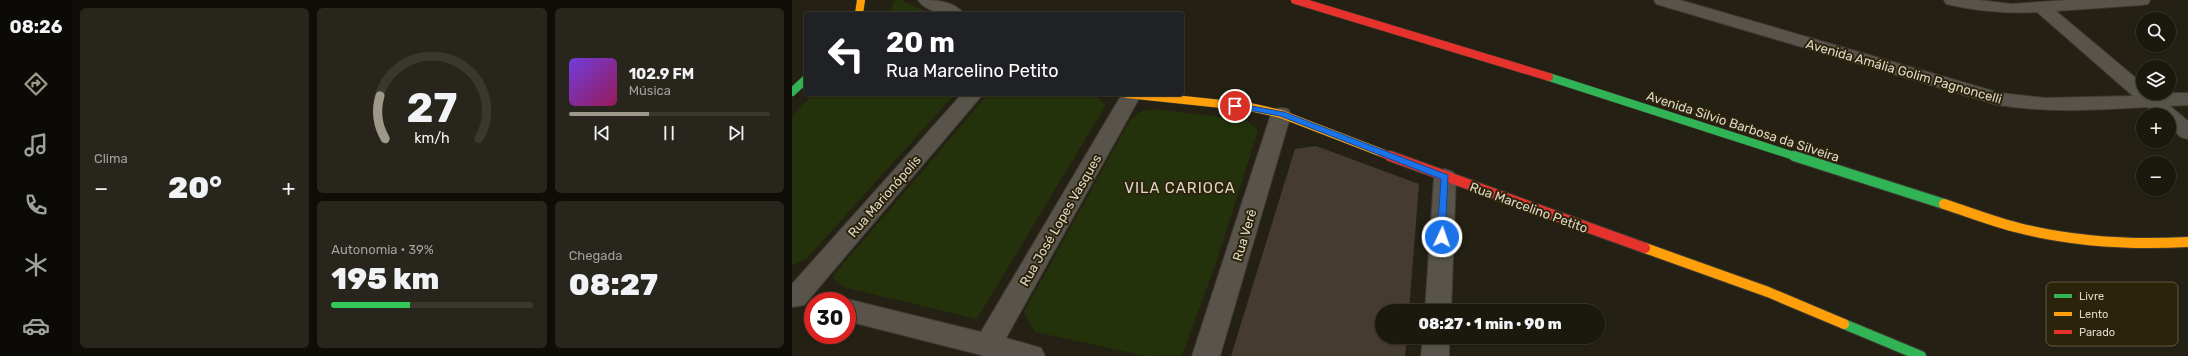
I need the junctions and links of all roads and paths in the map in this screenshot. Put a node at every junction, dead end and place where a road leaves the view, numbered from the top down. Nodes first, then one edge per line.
1 (861, 0) edge
2 (926, 0) edge
3 (1296, 0) edge
4 (1662, 0) edge
5 (1952, 0) edge
6 (2142, 0) edge
7 (2041, 7) junction
8 (859, 12) edge
9 (951, 12) edge
10 (804, 81) edge
11 (2136, 87) edge
12 (792, 92) edge
13 (971, 96) edge
14 (1128, 96) edge
15 (1148, 96) edge
16 (2176, 99) edge
17 (2188, 99) edge
18 (2151, 100) joint
19 (2160, 108) edge
20 (1281, 114) junction
21 (2176, 122) edge
22 (2188, 132) edge
23 (1445, 177) junction
24 (2188, 242) edge
25 (800, 299) edge
26 (1438, 304) edge
27 (856, 312) edge
28 (1436, 344) edge
29 (988, 345) junction
30 (1908, 354) edge
31 (1031, 356) edge
32 (1206, 356) edge
33 (1435, 356) edge

1 - 8 street
2 - 9 street
3 - 24 street, Avenida Silvio Barbosa da Silveira
4 - 18 street, Avenida Amália Golim Pagnoncelli
5 - 7 street
6 - 7 street
7 - 11 street
10 - 12 street
13 - 25 street, Rua Marionópolis
14 - 29 street, Rua José Lopes Vasques
15 - 20 street, Rua Marcelino Petito
16 - 17 street, Avenida Amália Golim Pagnoncelli
18 - 19 street
20 - 23 street, Rua Marcelino Petito
20 - 32 street, Rua Verê
21 - 22 street
23 - 26 street
23 - 30 street, Rua Marcelino Petito
27 - 29 street
28 - 33 street
29 - 31 street

